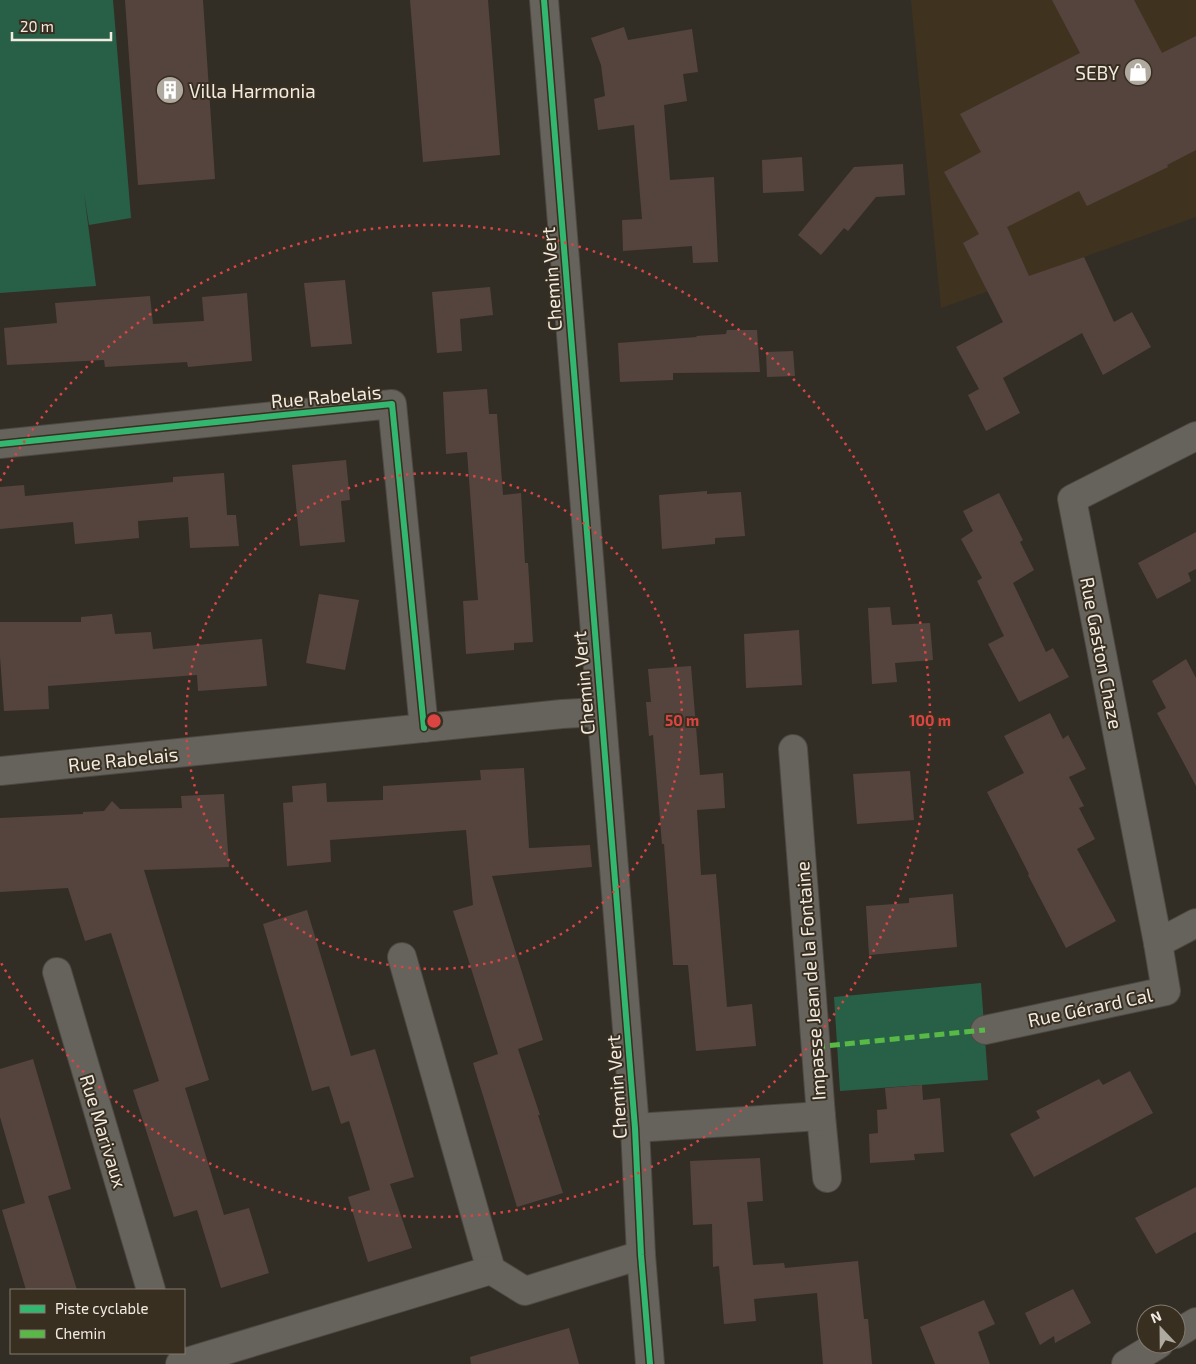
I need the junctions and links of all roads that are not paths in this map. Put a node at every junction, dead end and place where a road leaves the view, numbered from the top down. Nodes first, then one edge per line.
1 (544, 0) edge
2 (1196, 436) edge
3 (0, 444) edge
4 (600, 712) junction
5 (424, 728) junction
6 (793, 749) dead end
7 (0, 771) edge
8 (1196, 923) edge
9 (1158, 943) junction
10 (402, 957) dead end
11 (57, 972) dead end
12 (985, 1030) dead end
13 (821, 1116) junction
14 (635, 1128) junction
15 (827, 1178) dead end
16 (641, 1255) junction
17 (491, 1270) junction
18 (151, 1289) edge
19 (1142, 1354) edge
20 (180, 1364) edge
21 (650, 1364) edge
22 (1126, 1364) edge

1 - 4 street, Chemin Vert
2 - 9 street, Rue Gaston Chaze
3 - 5 street, Rue Rabelais
4 - 5 street, Rue Rabelais
4 - 14 street, Chemin Vert
5 - 7 street, Rue Rabelais
6 - 13 street, Impasse Jean de la Fontaine
8 - 9 street
9 - 12 street, Rue Gérard Cal
10 - 17 street
11 - 18 street, Rue Marivaux
13 - 14 street, Impasse Jean de la Fontaine
13 - 15 street
14 - 16 street, Chemin Vert
16 - 17 street
16 - 21 street, Chemin Vert
17 - 20 street
19 - 22 street

